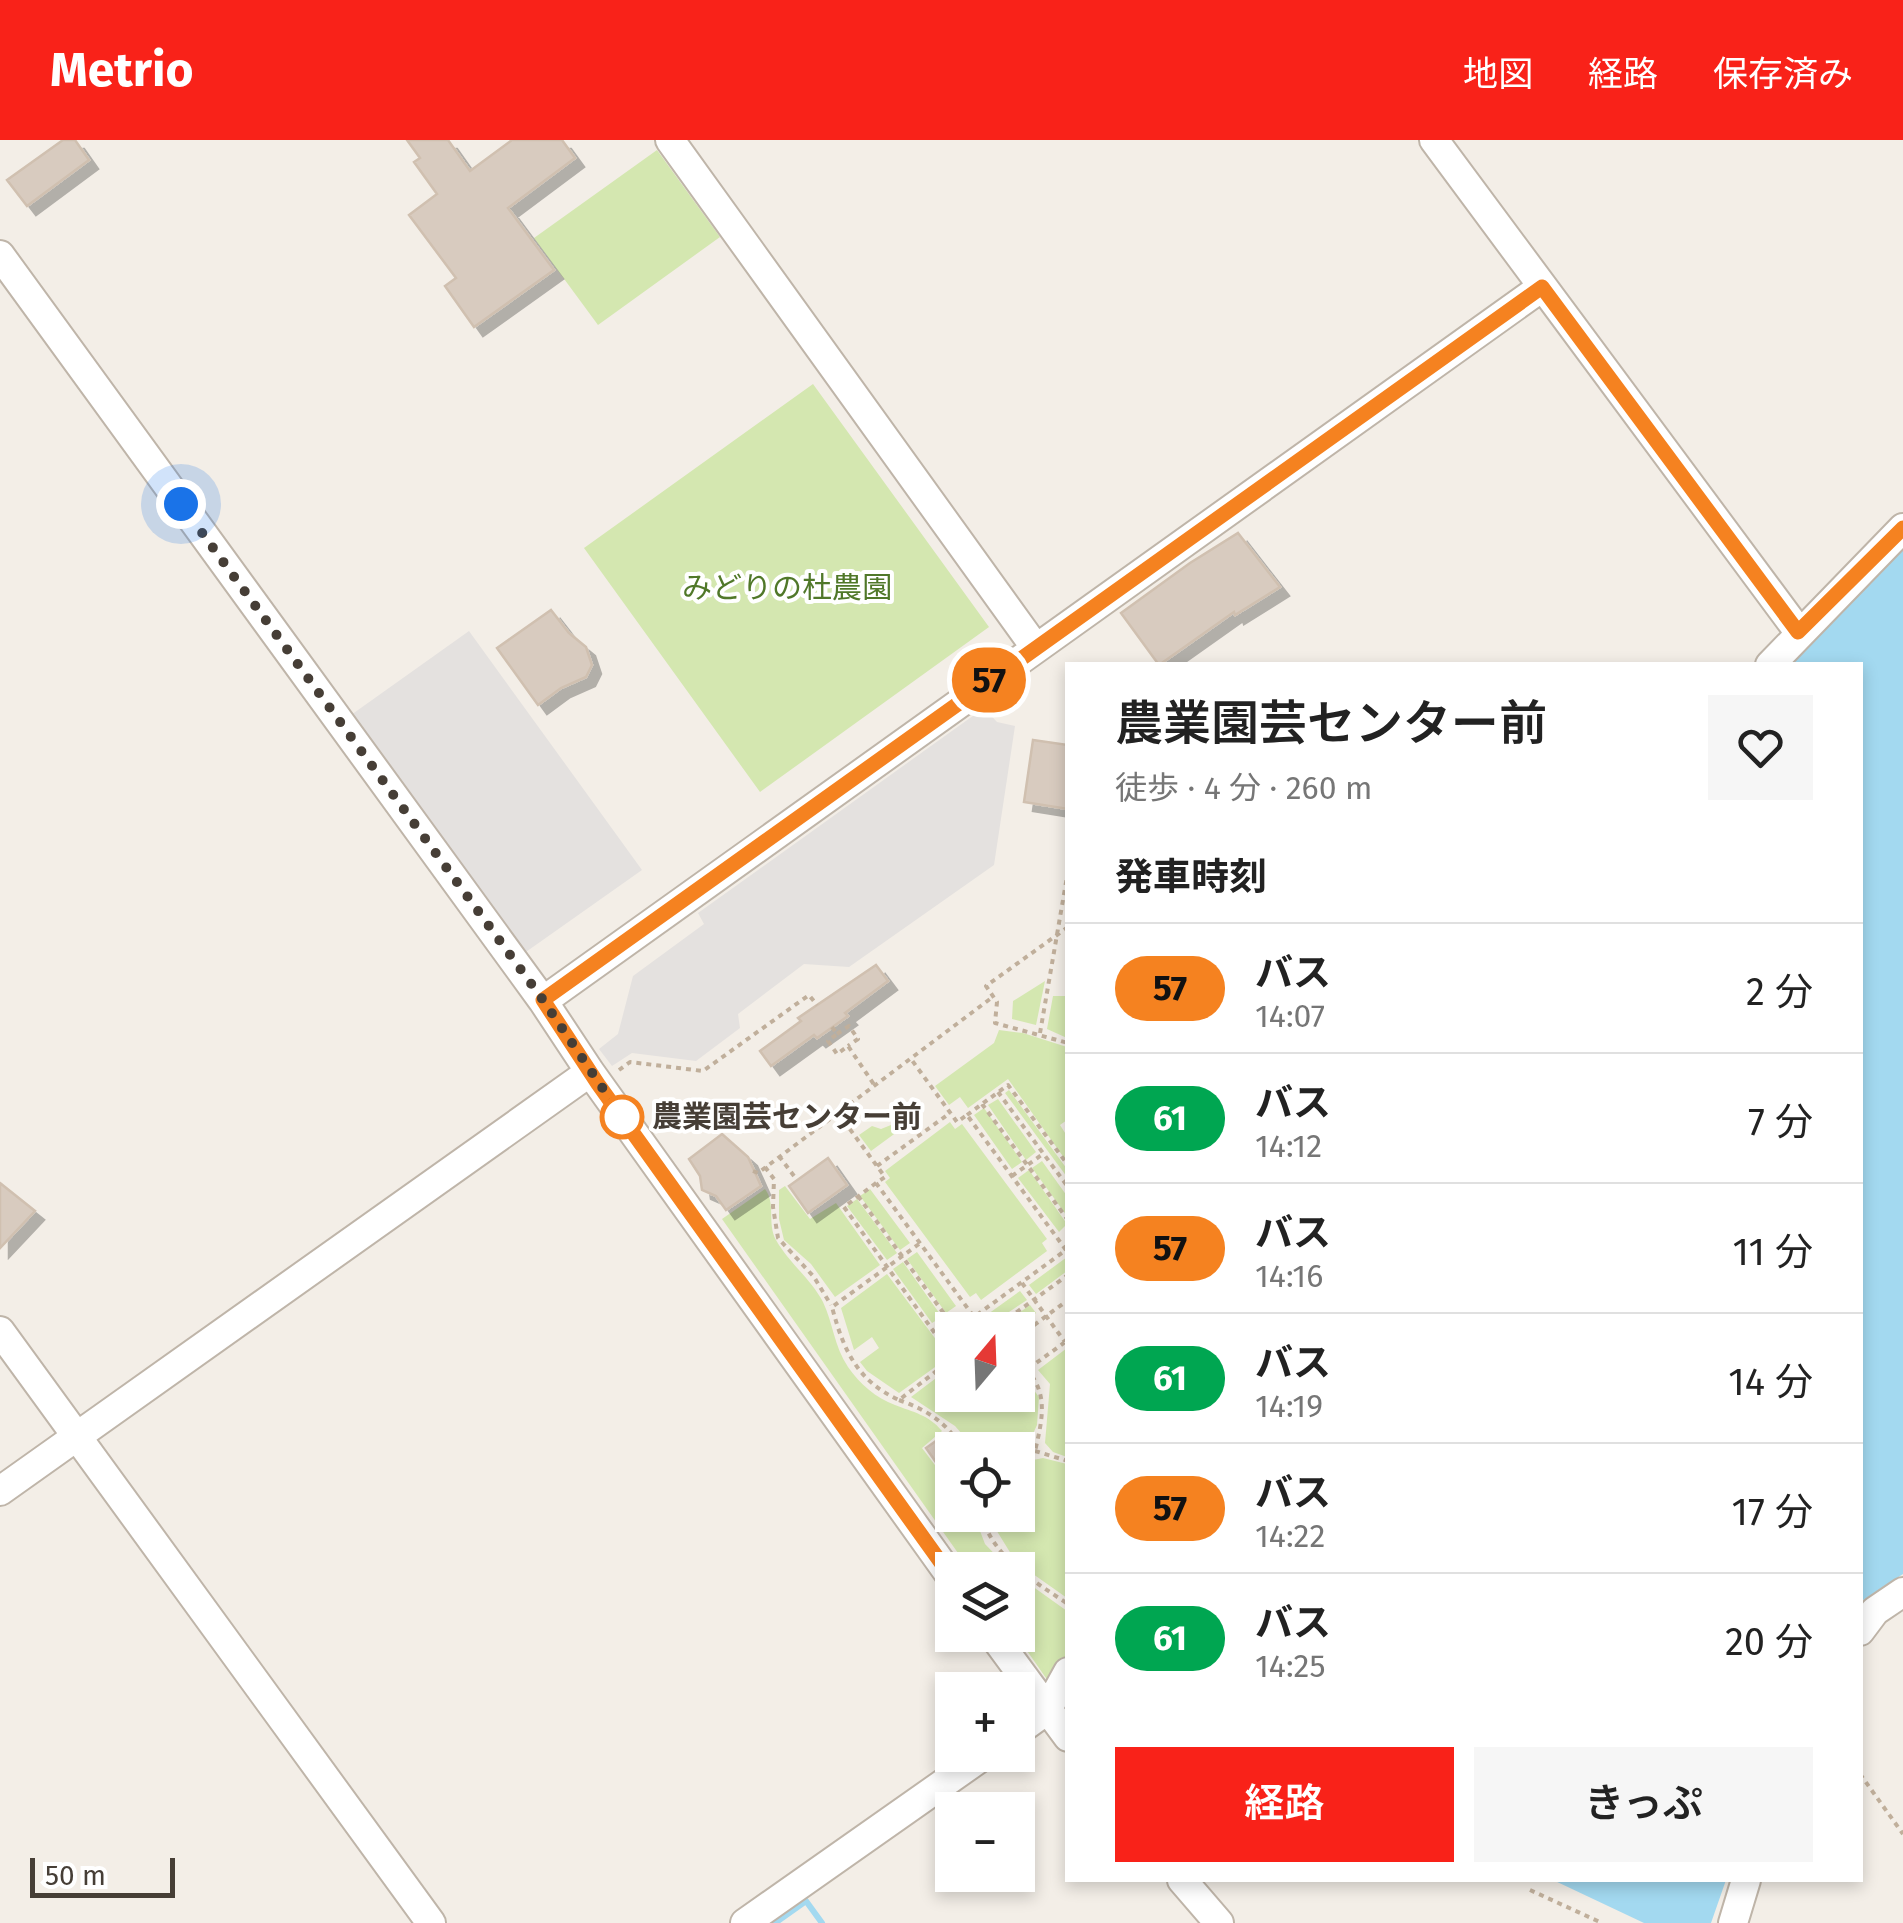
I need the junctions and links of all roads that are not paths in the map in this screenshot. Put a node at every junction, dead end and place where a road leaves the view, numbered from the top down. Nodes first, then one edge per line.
1 (670, 140) edge
2 (1434, 140) edge
3 (0, 256) edge
4 (1542, 287) junction
5 (1903, 528) edge
6 (1798, 632) junction
7 (1035, 647) junction
8 (1773, 662) edge
9 (543, 1000) junction
10 (594, 1078) junction
11 (0, 1332) edge
12 (78, 1435) junction
13 (0, 1491) edge
14 (935, 1554) edge
15 (1903, 1592) edge
16 (1863, 1627) edge
17 (1005, 1652) edge
18 (1065, 1677) edge
19 (1047, 1710) junction
20 (1035, 1719) edge
21 (1065, 1733) edge
22 (960, 1772) edge
23 (1184, 1882) edge
24 (1745, 1882) edge
25 (430, 1923) edge
26 (746, 1923) edge
27 (1219, 1923) edge
28 (1733, 1923) edge

1 - 7 street
2 - 4 street
3 - 9 street
4 - 6 street
4 - 7 street
5 - 6 street
6 - 8 street
7 - 9 street
9 - 10 street
10 - 12 street
10 - 14 street
11 - 12 street
12 - 13 street
12 - 25 street
15 - 16 street
17 - 19 street
18 - 19 street
19 - 20 street
19 - 21 street
22 - 26 street
23 - 27 street
24 - 28 street

